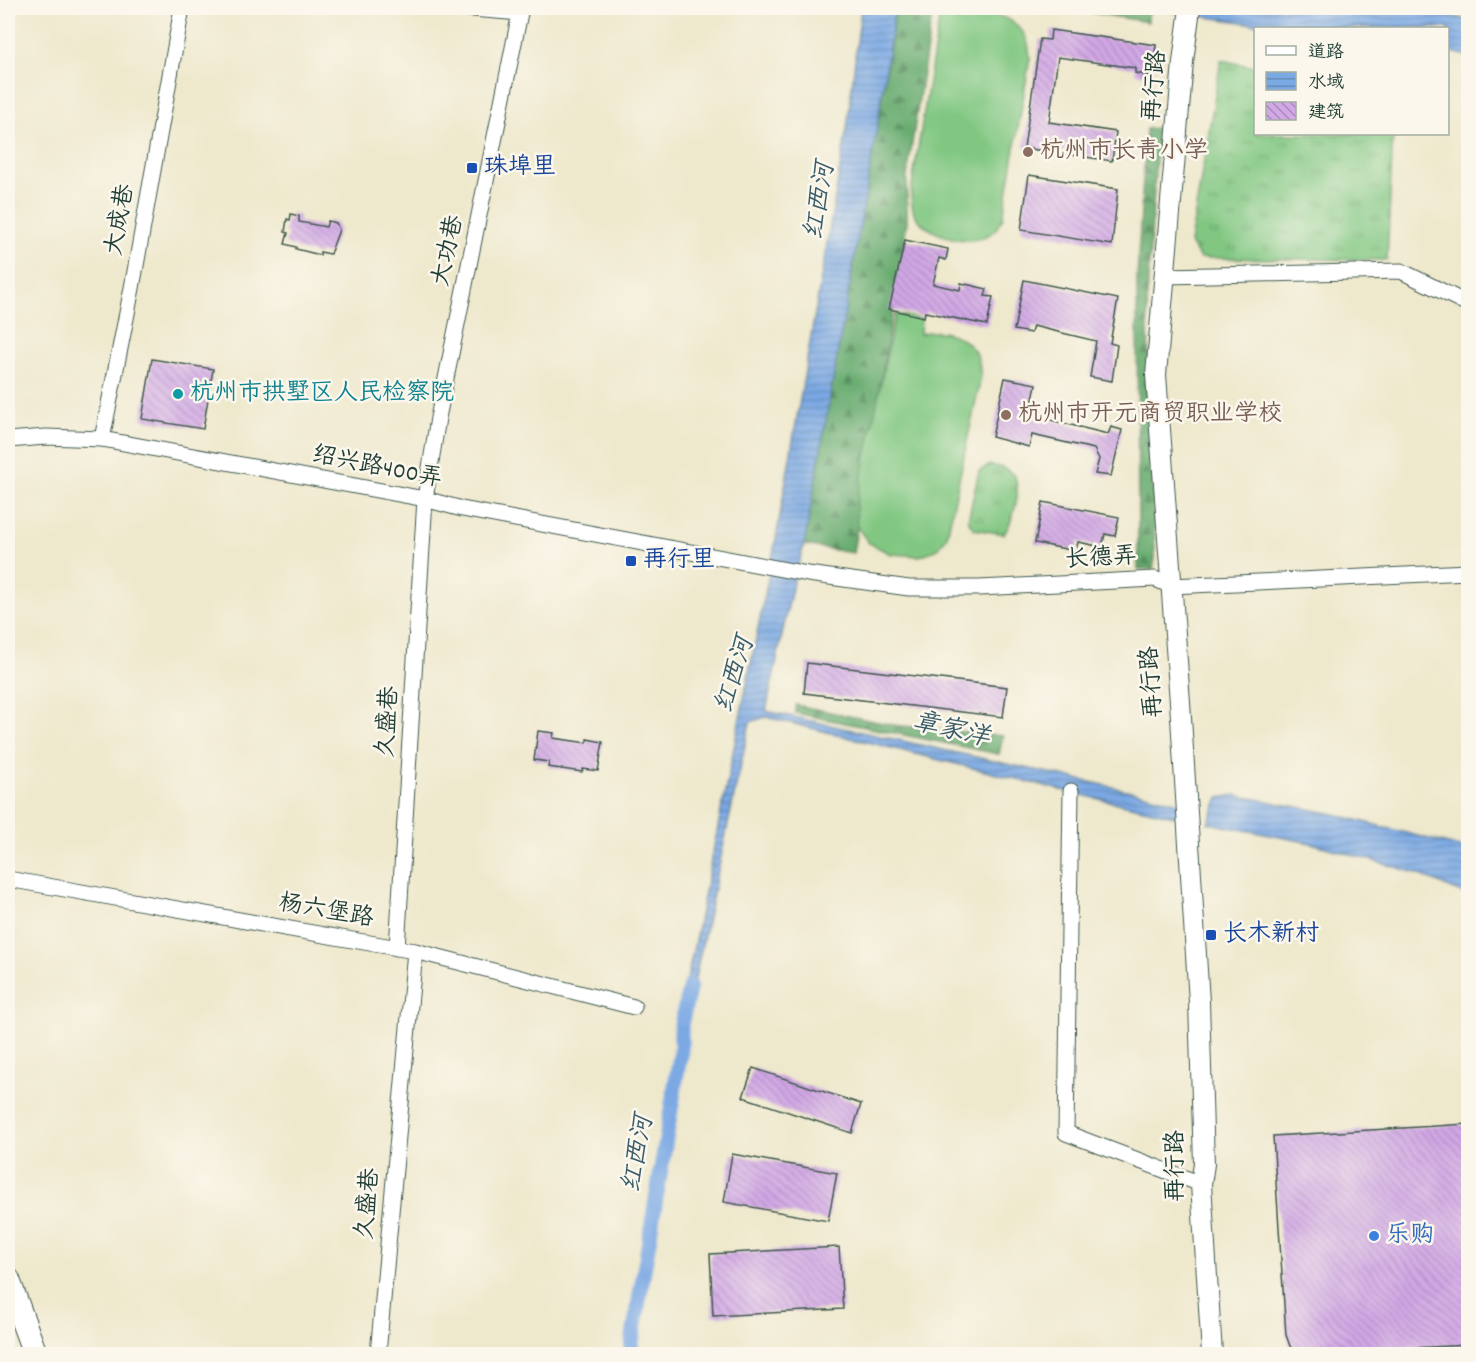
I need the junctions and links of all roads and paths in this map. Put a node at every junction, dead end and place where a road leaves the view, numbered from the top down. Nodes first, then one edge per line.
1 (182, 8) edge
2 (460, 8) edge
3 (1190, 8) edge
4 (1165, 276) junction
5 (1468, 304) edge
6 (102, 439) junction
7 (8, 440) edge
8 (425, 499) junction
9 (736, 560) joint
10 (1468, 572) edge
11 (1171, 586) junction
12 (1071, 791) dead end
13 (8, 879) edge
14 (397, 948) junction
15 (415, 951) junction
16 (634, 1007) dead end
17 (1201, 1184) junction
18 (8, 1280) edge
19 (35, 1354) edge
20 (378, 1354) edge
21 (1212, 1354) edge

1 - 6 street, 大成巷
2 - 8 street, 大功巷
3 - 4 street, 再行路
4 - 5 street
4 - 11 street, 再行路
6 - 7 street, 绍兴路400弄
6 - 8 street, 绍兴路400弄
8 - 9 street, 绍兴路400弄
8 - 14 street, 久盛巷
9 - 11 street, 长德弄
10 - 11 street, 长德弄
11 - 17 street, 再行路
12 - 17 street
13 - 14 street, 杨六堡路
14 - 15 street, 杨六堡路
15 - 16 street, 杨六堡路
15 - 20 street, 久盛巷
17 - 21 street, 再行路
18 - 19 main road

